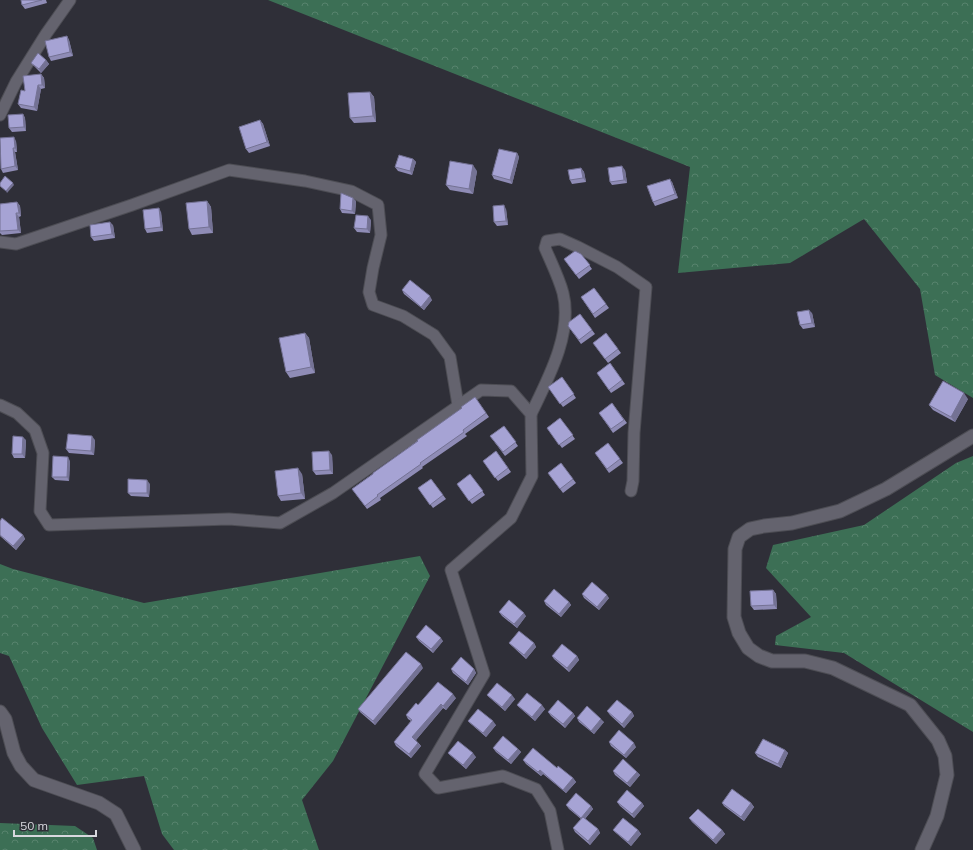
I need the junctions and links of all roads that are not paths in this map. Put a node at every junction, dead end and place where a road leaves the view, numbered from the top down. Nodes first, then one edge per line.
1 (70, 0) edge
2 (0, 115) edge
3 (0, 242) edge
4 (0, 405) edge
5 (458, 405) junction
6 (530, 414) junction
7 (973, 436) edge
8 (631, 491) dead end
9 (0, 712) edge
10 (134, 850) edge
11 (558, 850) edge
12 (922, 850) edge

1 - 2 street
3 - 5 street
4 - 5 street
5 - 6 street
6 - 8 street
6 - 11 street
7 - 12 street
9 - 10 street

